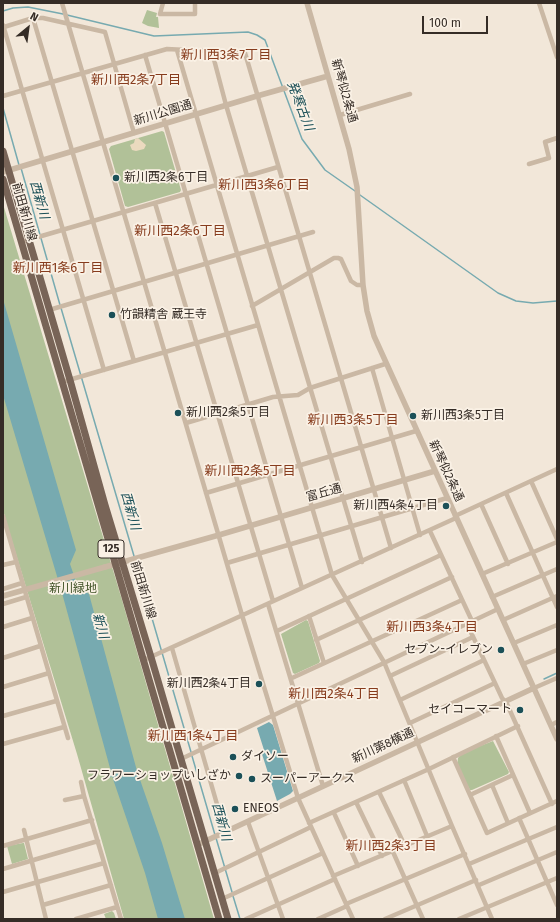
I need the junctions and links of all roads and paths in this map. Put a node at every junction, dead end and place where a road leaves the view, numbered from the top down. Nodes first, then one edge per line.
1 (62, 3) edge
2 (163, 3) edge
3 (195, 3) edge
4 (307, 3) edge
5 (539, 3) edge
6 (33, 18) junction
7 (68, 23) junction
8 (3, 26) edge
9 (177, 50) junction
10 (212, 52) junction
11 (145, 55) junction
12 (557, 57) edge
13 (114, 64) junction
14 (83, 73) junction
15 (328, 76) junction
16 (52, 82) junction
17 (21, 91) junction
18 (410, 94) dead end
19 (4, 96) edge
20 (257, 96) junction
21 (226, 105) junction
22 (196, 115) junction
23 (340, 115) junction
24 (165, 124) junction
25 (134, 133) junction
26 (557, 138) edge
27 (104, 142) junction
28 (3, 151) edge
29 (72, 151) junction
30 (42, 160) junction
31 (529, 164) dead end
32 (278, 167) junction
33 (6, 171) edge
34 (248, 176) junction
35 (3, 179) edge
36 (216, 185) junction
37 (186, 194) junction
38 (155, 203) junction
39 (124, 212) junction
40 (93, 221) junction
41 (63, 230) junction
42 (313, 232) dead end
43 (299, 236) junction
44 (29, 240) junction
45 (21, 242) junction
46 (268, 245) junction
47 (237, 254) junction
48 (206, 264) junction
49 (176, 273) junction
50 (310, 273) junction
51 (144, 282) junction
52 (363, 285) junction
53 (281, 289) junction
54 (114, 291) junction
55 (84, 300) junction
56 (252, 306) junction
57 (50, 310) junction
58 (41, 312) junction
59 (258, 325) junction
60 (227, 334) junction
61 (196, 343) junction
62 (165, 353) junction
63 (134, 361) junction
64 (385, 364) junction
65 (372, 368) junction
66 (104, 370) junction
67 (341, 378) junction
68 (70, 380) junction
69 (62, 382) junction
70 (310, 388) junction
71 (279, 396) junction
72 (247, 405) junction
73 (217, 414) junction
74 (186, 423) junction
75 (416, 431) junction
76 (391, 438) junction
77 (361, 447) junction
78 (331, 456) junction
79 (299, 465) junction
80 (557, 469) edge
81 (435, 471) junction
82 (269, 474) junction
83 (404, 480) junction
84 (530, 481) junction
85 (238, 483) junction
86 (374, 489) junction
87 (206, 493) junction
88 (506, 493) junction
89 (343, 498) junction
90 (447, 498) junction
91 (481, 504) junction
92 (312, 508) junction
93 (413, 508) junction
94 (3, 516) edge
95 (282, 517) junction
96 (382, 517) junction
97 (456, 517) junction
98 (251, 526) junction
99 (352, 526) junction
100 (430, 531) junction
101 (5, 533) edge
102 (219, 535) junction
103 (320, 535) junction
104 (420, 535) junction
105 (557, 540) edge
106 (290, 544) junction
107 (391, 548) junction
108 (259, 553) junction
109 (533, 553) junction
110 (441, 555) junction
111 (16, 562) junction
112 (123, 562) junction
113 (362, 562) junction
114 (227, 563) junction
115 (115, 564) junction
116 (508, 564) junction
117 (3, 566) edge
118 (557, 569) edge
119 (482, 574) junction
120 (332, 575) junction
121 (543, 576) junction
122 (452, 577) junction
123 (22, 583) junction
124 (302, 588) junction
125 (3, 589) edge
126 (3, 596) edge
127 (26, 597) junction
128 (492, 597) junction
129 (555, 597) edge
130 (346, 598) junction
131 (462, 600) junction
132 (271, 602) junction
133 (3, 604) edge
134 (557, 606) edge
135 (498, 609) junction
136 (242, 616) junction
137 (309, 616) junction
138 (32, 618) junction
139 (359, 620) junction
140 (503, 620) junction
141 (470, 622) junction
142 (557, 625) edge
143 (3, 627) edge
144 (277, 631) junction
145 (473, 637) junction
146 (316, 640) junction
147 (372, 641) junction
148 (514, 643) junction
149 (40, 646) junction
150 (170, 648) junction
151 (557, 650) edge
152 (152, 657) junction
153 (3, 658) edge
154 (144, 660) junction
155 (484, 660) junction
156 (384, 662) junction
157 (324, 663) junction
158 (524, 664) junction
159 (48, 674) junction
160 (390, 676) junction
161 (292, 678) junction
162 (557, 678) edge
163 (495, 683) junction
164 (3, 686) edge
165 (534, 688) junction
166 (400, 700) junction
167 (56, 701) junction
168 (505, 701) junction
169 (299, 703) junction
170 (273, 715) junction
171 (3, 716) edge
172 (557, 722) edge
173 (410, 723) junction
174 (551, 725) junction
175 (518, 726) junction
176 (64, 727) junction
177 (496, 736) junction
178 (68, 738) dead end
179 (557, 739) edge
180 (417, 742) junction
181 (3, 744) edge
182 (199, 750) junction
183 (453, 757) junction
184 (181, 759) junction
185 (429, 769) junction
186 (513, 775) junction
187 (404, 780) junction
188 (81, 782) dead end
189 (492, 785) junction
190 (323, 786) junction
191 (379, 792) junction
192 (470, 795) junction
193 (84, 796) junction
194 (298, 798) junction
195 (65, 800) dead end
196 (356, 802) junction
197 (554, 803) edge
198 (334, 813) junction
199 (530, 813) junction
200 (519, 818) junction
201 (92, 820) junction
202 (248, 822) junction
203 (508, 823) junction
204 (310, 825) junction
205 (452, 826) junction
206 (557, 827) edge
207 (24, 830) dead end
208 (223, 833) junction
209 (427, 836) junction
210 (27, 839) junction
211 (528, 840) junction
212 (98, 841) junction
213 (205, 842) junction
214 (197, 845) junction
215 (3, 846) edge
216 (405, 846) junction
217 (258, 852) junction
218 (393, 852) junction
219 (557, 852) edge
220 (323, 853) junction
221 (464, 854) junction
222 (382, 856) junction
223 (32, 860) junction
224 (537, 860) junction
225 (104, 863) junction
226 (469, 864) junction
227 (358, 866) junction
228 (3, 869) edge
229 (215, 873) junction
230 (334, 878) junction
231 (405, 878) junction
232 (557, 878) edge
233 (268, 879) junction
234 (476, 880) junction
235 (37, 882) junction
236 (547, 882) junction
237 (111, 885) junction
238 (478, 886) junction
239 (3, 892) edge
240 (222, 899) junction
241 (557, 904) edge
242 (43, 905) junction
243 (278, 905) junction
244 (346, 905) junction
245 (417, 905) junction
246 (117, 907) junction
247 (487, 907) junction
248 (46, 919) edge
249 (76, 919) edge
250 (120, 919) edge
251 (220, 919) edge
252 (228, 919) edge
253 (247, 919) edge
254 (283, 919) edge
255 (318, 919) edge
256 (353, 919) edge
257 (386, 919) edge
258 (423, 919) edge
259 (459, 919) edge
260 (492, 919) edge

1 - 7 street
2 - 3 street
4 - 15 street, 新琴似2条通
5 - 12 street
6 - 7 street
6 - 8 street
6 - 16 street
7 - 13 street
7 - 14 street
8 - 17 street
9 - 10 street
9 - 11 street
9 - 22 street
10 - 20 street
10 - 21 street
11 - 13 street
11 - 24 street
13 - 14 street
13 - 25 street
14 - 16 street
14 - 27 street
15 - 20 street, 新川公園通
15 - 23 street, 新琴似2条通
16 - 17 street
16 - 29 street
17 - 19 street
17 - 30 street
18 - 23 street
20 - 21 street, 新川公園通
20 - 32 street
21 - 22 street, 新川公園通
21 - 34 street
22 - 24 street, 新川公園通
22 - 36 street
23 - 52 street, 新琴似2条通
24 - 25 street, 新川公園通
24 - 37 street
25 - 27 street, 新川公園通
26 - 31 street
27 - 29 street, 新川公園通
27 - 39 street
28 - 33 main road, 前田新川線 / 125
29 - 30 street, 新川公園通
29 - 40 street
30 - 33 street, 新川公園通
30 - 41 street
32 - 34 street
32 - 43 street
33 - 44 main road, 前田新川線 / 125
34 - 36 street
34 - 46 street
35 - 45 main road, 前田新川線 / 125
36 - 37 street
36 - 47 street
37 - 38 street
37 - 48 street
38 - 39 street
38 - 49 street
39 - 40 street
39 - 51 street
40 - 41 street
40 - 54 street
41 - 44 street
41 - 55 street
42 - 43 street
43 - 46 street
43 - 50 street
44 - 45 street
44 - 57 main road, 前田新川線 / 125
45 - 58 main road, 前田新川線 / 125
46 - 47 street
46 - 53 street
47 - 48 street
47 - 56 street
48 - 49 street
48 - 60 street
49 - 51 street
49 - 61 street
50 - 52 street
50 - 53 street
50 - 67 street
51 - 54 street
51 - 62 street
52 - 64 street, 新琴似2条通
53 - 56 street
53 - 70 street
54 - 55 street
54 - 63 street
55 - 57 street
55 - 66 street
56 - 59 street
57 - 58 street
57 - 68 main road, 前田新川線 / 125
58 - 69 main road, 前田新川線 / 125
59 - 60 street
59 - 71 street
60 - 61 street
60 - 72 street
61 - 62 street
61 - 73 street
62 - 63 street
62 - 74 street
63 - 66 street
64 - 65 street
64 - 75 street, 新琴似2条通
65 - 67 street
65 - 76 street
66 - 68 street
67 - 70 street
67 - 77 street
68 - 69 street
68 - 112 main road, 前田新川線 / 125
69 - 115 main road, 前田新川線 / 125
70 - 71 street
70 - 78 street
71 - 72 street
71 - 79 street
72 - 73 street
72 - 82 street
73 - 74 street
73 - 85 street
74 - 87 street
75 - 76 street
75 - 81 street, 新琴似2条通
76 - 77 street
76 - 83 street
77 - 78 street
77 - 86 street
78 - 79 street
78 - 89 street
79 - 82 street
79 - 92 street
80 - 84 street
81 - 83 street, 富丘通
81 - 90 street, 新琴似2条通
82 - 85 street
82 - 95 street
83 - 86 street, 富丘通
83 - 93 street
84 - 88 street
84 - 105 street
85 - 87 street
85 - 98 street
86 - 89 street, 富丘通
86 - 96 street
87 - 102 street
88 - 91 street
88 - 109 street
89 - 92 street, 富丘通
89 - 99 street
90 - 93 street
90 - 97 street, 新琴似2条通
91 - 97 street
91 - 116 street
92 - 95 street, 富丘通
92 - 103 street
93 - 96 street
93 - 104 street
94 - 101 street
95 - 98 street, 富丘通
95 - 106 street
96 - 99 street
96 - 107 street
97 - 100 street
97 - 119 street, 新琴似2条通
98 - 102 street, 富丘通
98 - 108 street
99 - 103 street
99 - 113 street
100 - 104 street
100 - 110 street
101 - 111 street
102 - 112 street, 富丘通
102 - 114 street
103 - 106 street
103 - 120 street
104 - 107 street
105 - 109 street
106 - 108 street
106 - 124 street
107 - 113 street
108 - 114 street
108 - 132 street
109 - 116 street
109 - 121 street
110 - 122 street
110 - 130 street
111 - 117 street
111 - 123 street
112 - 115 street, 富丘通
112 - 152 main road, 前田新川線 / 125
113 - 120 street
114 - 136 street
115 - 126 street, bridge
115 - 154 main road, 前田新川線 / 125
116 - 119 street
118 - 121 street
119 - 128 street, 新琴似2条通
120 - 124 street
120 - 130 street
121 - 128 street
121 - 129 street
122 - 131 street
122 - 139 street
123 - 125 street
123 - 127 street
124 - 132 street
127 - 133 street
127 - 138 street
128 - 135 street, 新琴似2条通
129 - 134 street
129 - 140 street
130 - 137 street
130 - 139 street
131 - 141 street
131 - 147 street
132 - 136 street
132 - 144 street
135 - 140 street, 新琴似2条通
135 - 141 street
136 - 150 street
136 - 170 street
137 - 144 street
137 - 146 street
138 - 143 street
138 - 149 street
139 - 146 street
139 - 147 street
140 - 148 street, 新琴似2条通
141 - 145 street
141 - 156 street
142 - 148 street
144 - 161 street
145 - 155 street
145 - 160 street
146 - 157 street
147 - 156 street
147 - 157 street
148 - 158 street, 新琴似2条通
149 - 153 street
149 - 159 street
150 - 152 street
150 - 182 street
151 - 158 street
152 - 154 street
152 - 184 main road, 前田新川線 / 125
154 - 214 main road, 前田新川線 / 125
155 - 163 street
155 - 166 street
156 - 160 street
156 - 169 street
157 - 161 street
158 - 165 street, 新琴似2条通
159 - 164 street
159 - 167 street
160 - 166 street
161 - 169 street
162 - 165 street
163 - 168 street
163 - 173 street
165 - 168 street, 新川第8横通
165 - 174 street, 新琴似2条通
166 - 173 street
167 - 171 street
167 - 176 street
168 - 175 street
168 - 180 street, 新川第8横通
169 - 170 street
169 - 190 street
170 - 182 street
170 - 194 street
172 - 174 street
173 - 180 street
174 - 179 street, 新琴似2条通
175 - 177 street
175 - 197 street
176 - 178 street
176 - 181 street
177 - 183 street
177 - 186 street
180 - 185 street
180 - 190 street, 新川第8横通
182 - 184 street
182 - 208 street
183 - 185 street
183 - 192 street
184 - 213 main road, 前田新川線 / 125
185 - 187 street
185 - 205 street
186 - 189 street
186 - 199 street
187 - 191 street
187 - 209 street
188 - 193 street
189 - 192 street
189 - 203 street
190 - 194 street, 新川第8横通
191 - 196 street
191 - 216 street
192 - 203 street
193 - 195 street
193 - 201 street
194 - 202 street, 新川第8横通
194 - 204 street
196 - 198 street
196 - 222 street
197 - 199 street
198 - 204 street
198 - 227 street
199 - 200 street
200 - 203 street
200 - 211 street
201 - 210 street
201 - 212 street
202 - 208 street, 新川第8横通
202 - 217 street
204 - 217 street
204 - 220 street
205 - 209 street
205 - 221 street
206 - 211 street
207 - 210 street
208 - 213 street, 新川第8横通
209 - 216 street
210 - 215 street
210 - 223 street
211 - 224 street
211 - 226 street
212 - 223 street
212 - 225 street
213 - 214 street, 新川第8横通
213 - 229 main road, 前田新川線 / 125
214 - 251 main road, 前田新川線 / 125
216 - 218 street
217 - 229 street
217 - 233 street
218 - 222 street
218 - 231 street
219 - 224 street
220 - 230 street
220 - 233 street
221 - 226 street
221 - 231 street
222 - 227 street
223 - 228 street
223 - 235 street
224 - 236 street
224 - 238 street
225 - 235 street
225 - 237 street
226 - 234 street
227 - 230 street
229 - 240 main road, 前田新川線 / 125
230 - 243 street
230 - 244 street
231 - 244 street
231 - 245 street
232 - 236 street
233 - 240 street
233 - 243 street
234 - 238 street
234 - 245 street
235 - 239 street
235 - 242 street
236 - 241 street
236 - 247 street
237 - 242 street
237 - 246 street
238 - 247 street
240 - 252 main road, 前田新川線 / 125
242 - 248 street
243 - 253 street
243 - 254 street
244 - 255 street
244 - 256 street
245 - 257 street
245 - 258 street
246 - 249 street
246 - 250 street
247 - 259 street
247 - 260 street

